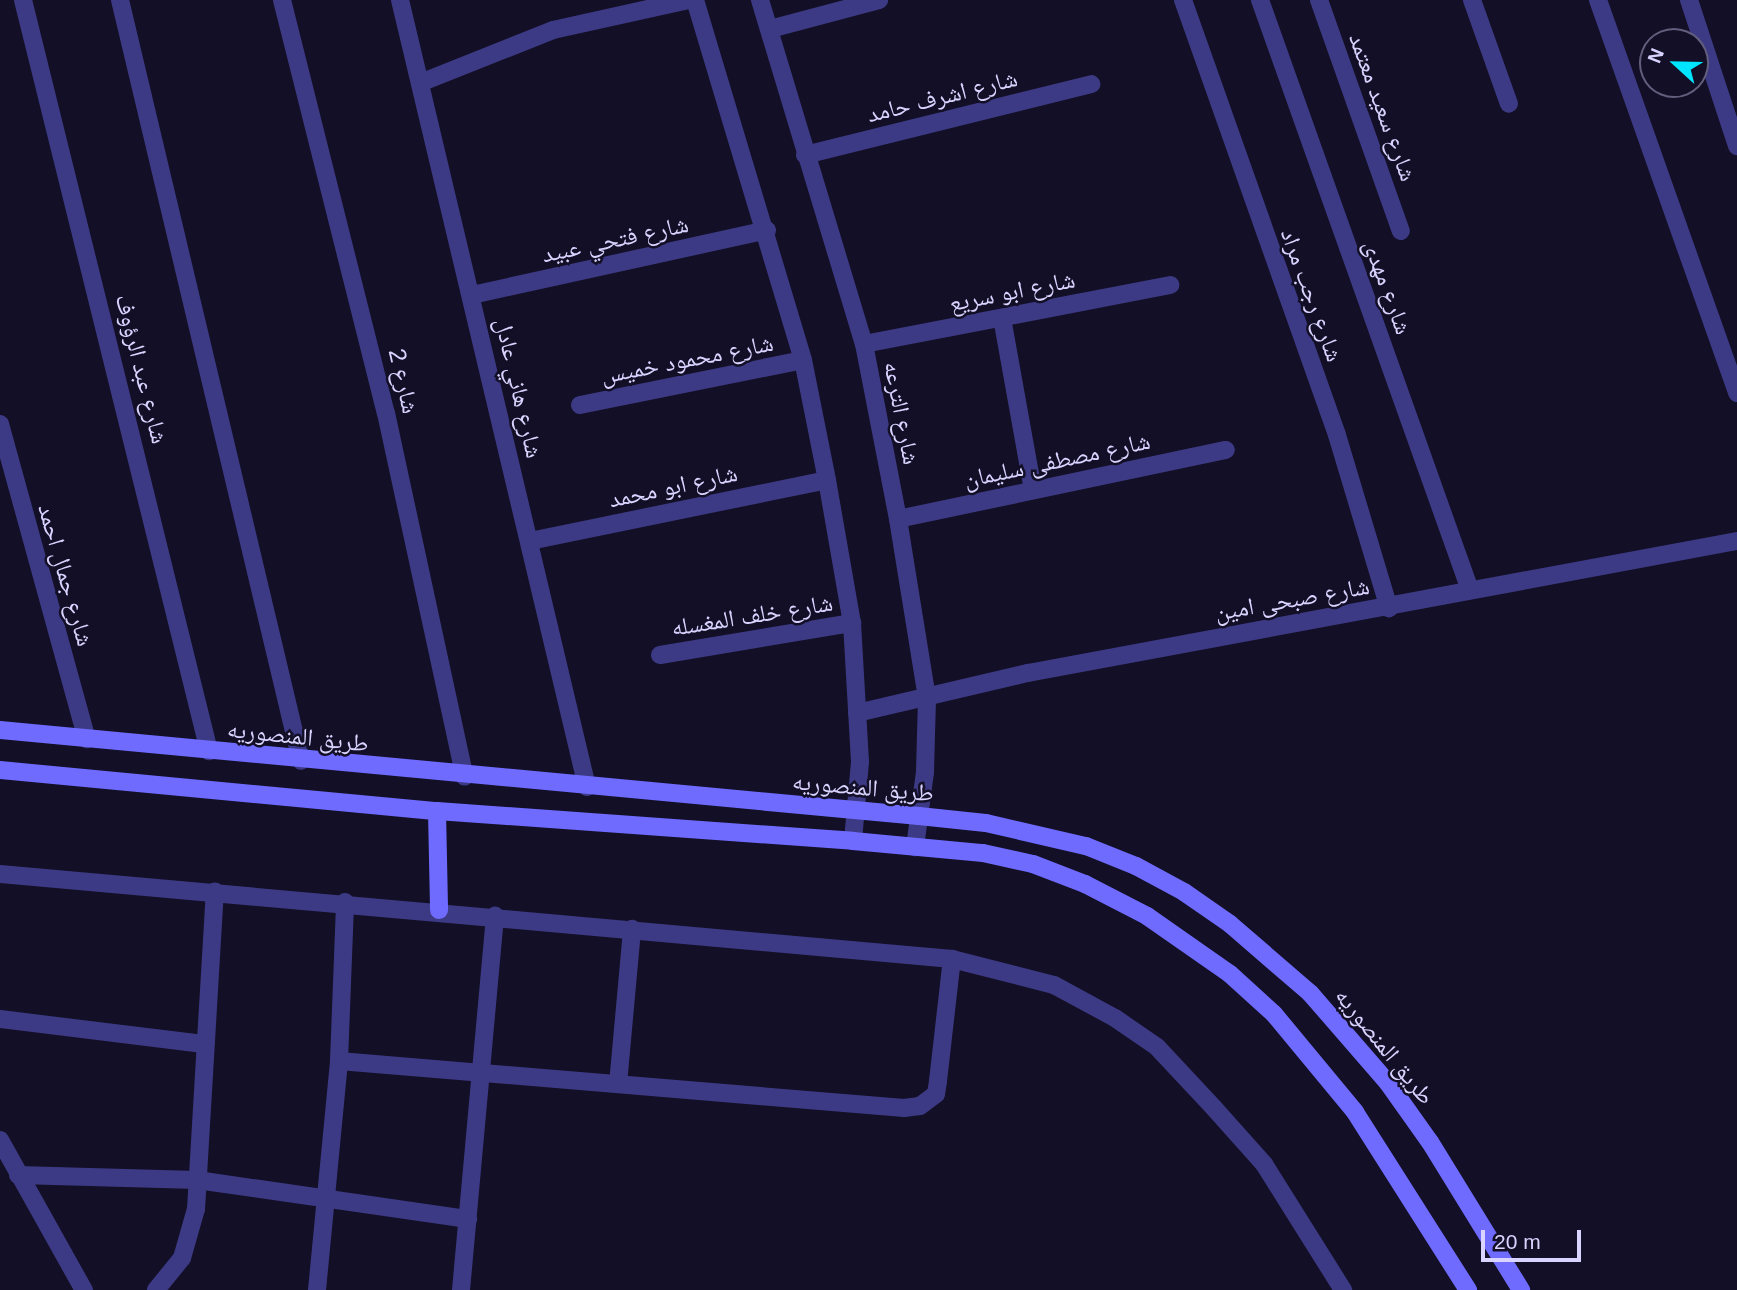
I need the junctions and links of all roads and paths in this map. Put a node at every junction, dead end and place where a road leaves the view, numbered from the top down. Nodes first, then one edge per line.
1 (23, 0) edge
2 (120, 0) edge
3 (282, 0) edge
4 (400, 0) edge
5 (688, 0) edge
6 (695, 0) edge
7 (760, 0) edge
8 (879, 0) edge
9 (1183, 0) edge
10 (1260, 0) edge
11 (1319, 0) edge
12 (1472, 0) edge
13 (1598, 0) edge
14 (1689, 0) edge
15 (770, 29) junction
16 (421, 83) junction
17 (1091, 84) dead end
18 (1509, 104) dead end
19 (1737, 146) edge
20 (804, 155) junction
21 (767, 230) junction
22 (1401, 231) dead end
23 (1170, 285) dead end
24 (472, 295) junction
25 (1002, 318) junction
26 (864, 344) junction
27 (803, 360) junction
28 (1737, 393) edge
29 (580, 405) dead end
30 (0, 424) edge
31 (1226, 450) dead end
32 (827, 480) junction
33 (1033, 491) junction
34 (898, 519) junction
35 (530, 541) junction
36 (1737, 541) edge
37 (1470, 590) junction
38 (1389, 608) junction
39 (852, 624) junction
40 (660, 655) dead end
41 (927, 699) junction
42 (857, 713) junction
43 (0, 730) edge
44 (87, 739) junction
45 (209, 751) junction
46 (301, 761) junction
47 (0, 770) edge
48 (465, 777) junction
49 (587, 787) junction
50 (856, 810) junction
51 (437, 811) junction
52 (919, 816) junction
53 (853, 841) junction
54 (915, 846) junction
55 (0, 874) edge
56 (215, 892) junction
57 (345, 902) junction
58 (439, 910) junction
59 (495, 916) junction
60 (632, 929) junction
61 (952, 959) junction
62 (0, 1019) edge
63 (205, 1044) junction
64 (339, 1060) junction
65 (483, 1073) junction
66 (618, 1084) junction
67 (0, 1140) edge
68 (18, 1175) junction
69 (197, 1180) junction
70 (326, 1199) junction
71 (468, 1219) junction
72 (84, 1290) edge
73 (156, 1290) edge
74 (317, 1290) edge
75 (461, 1290) edge
76 (1343, 1290) edge
77 (1468, 1290) edge
78 (1521, 1290) edge

1 - 45 street, شارع عبد الرؤوف
2 - 46 street
3 - 48 street, شارع 2
4 - 16 street, شارع هاني عادل
5 - 16 street
6 - 21 street
7 - 15 street, شارع الترعه
8 - 15 street
9 - 38 street, شارع رجب مراد
10 - 37 street, شارع مهدى
11 - 22 street, شارع سعيد معتمد
12 - 18 street
13 - 28 street
14 - 19 street
15 - 20 street, شارع الترعه
16 - 24 street, شارع هاني عادل
17 - 20 street, شارع اشرف حامد
20 - 26 street, شارع الترعه
21 - 24 street, شارع فتحي عبيد
21 - 27 street
23 - 25 street, شارع ابو سريع
24 - 35 street, شارع هاني عادل
25 - 26 street, شارع ابو سريع
25 - 33 street
26 - 34 street, شارع الترعه
27 - 29 street, شارع محمود خميس
27 - 32 street
30 - 44 street, شارع جمال احمد
31 - 33 street, شارع مصطفى سليمان
32 - 35 street, شارع ابو محمد
32 - 39 street
33 - 34 street, شارع مصطفى سليمان
34 - 41 street, شارع الترعه
35 - 49 street, شارع هاني عادل
36 - 37 street, شارع صبحى امين
37 - 38 street, شارع صبحى امين
38 - 41 street, شارع صبحى امين
39 - 40 street, شارع خلف المغسله
39 - 42 street
41 - 42 street, شارع صبحى امين
41 - 52 street, شارع الترعه
42 - 50 street
43 - 44 main road, طريق المنصوريه
44 - 45 main road, طريق المنصوريه
45 - 46 main road, طريق المنصوريه
46 - 48 main road, طريق المنصوريه
47 - 51 main road
48 - 49 main road, طريق المنصوريه
49 - 50 main road, طريق المنصوريه
50 - 52 main road, طريق المنصوريه
50 - 53 street
51 - 53 main road
51 - 58 main road
52 - 54 street, شارع الترعه
52 - 78 main road, طريق المنصوريه
53 - 54 main road
54 - 77 main road
55 - 56 street
56 - 57 street
56 - 63 street
57 - 58 street
57 - 64 street
58 - 59 street
59 - 60 street
59 - 65 street
60 - 61 street
60 - 66 street
61 - 66 street
61 - 76 street
62 - 63 street
63 - 69 street
64 - 65 street
64 - 70 street
65 - 66 street
65 - 71 street
67 - 68 street
68 - 69 street
68 - 72 street
69 - 70 street
69 - 73 street
70 - 71 street
70 - 74 street
71 - 75 street

